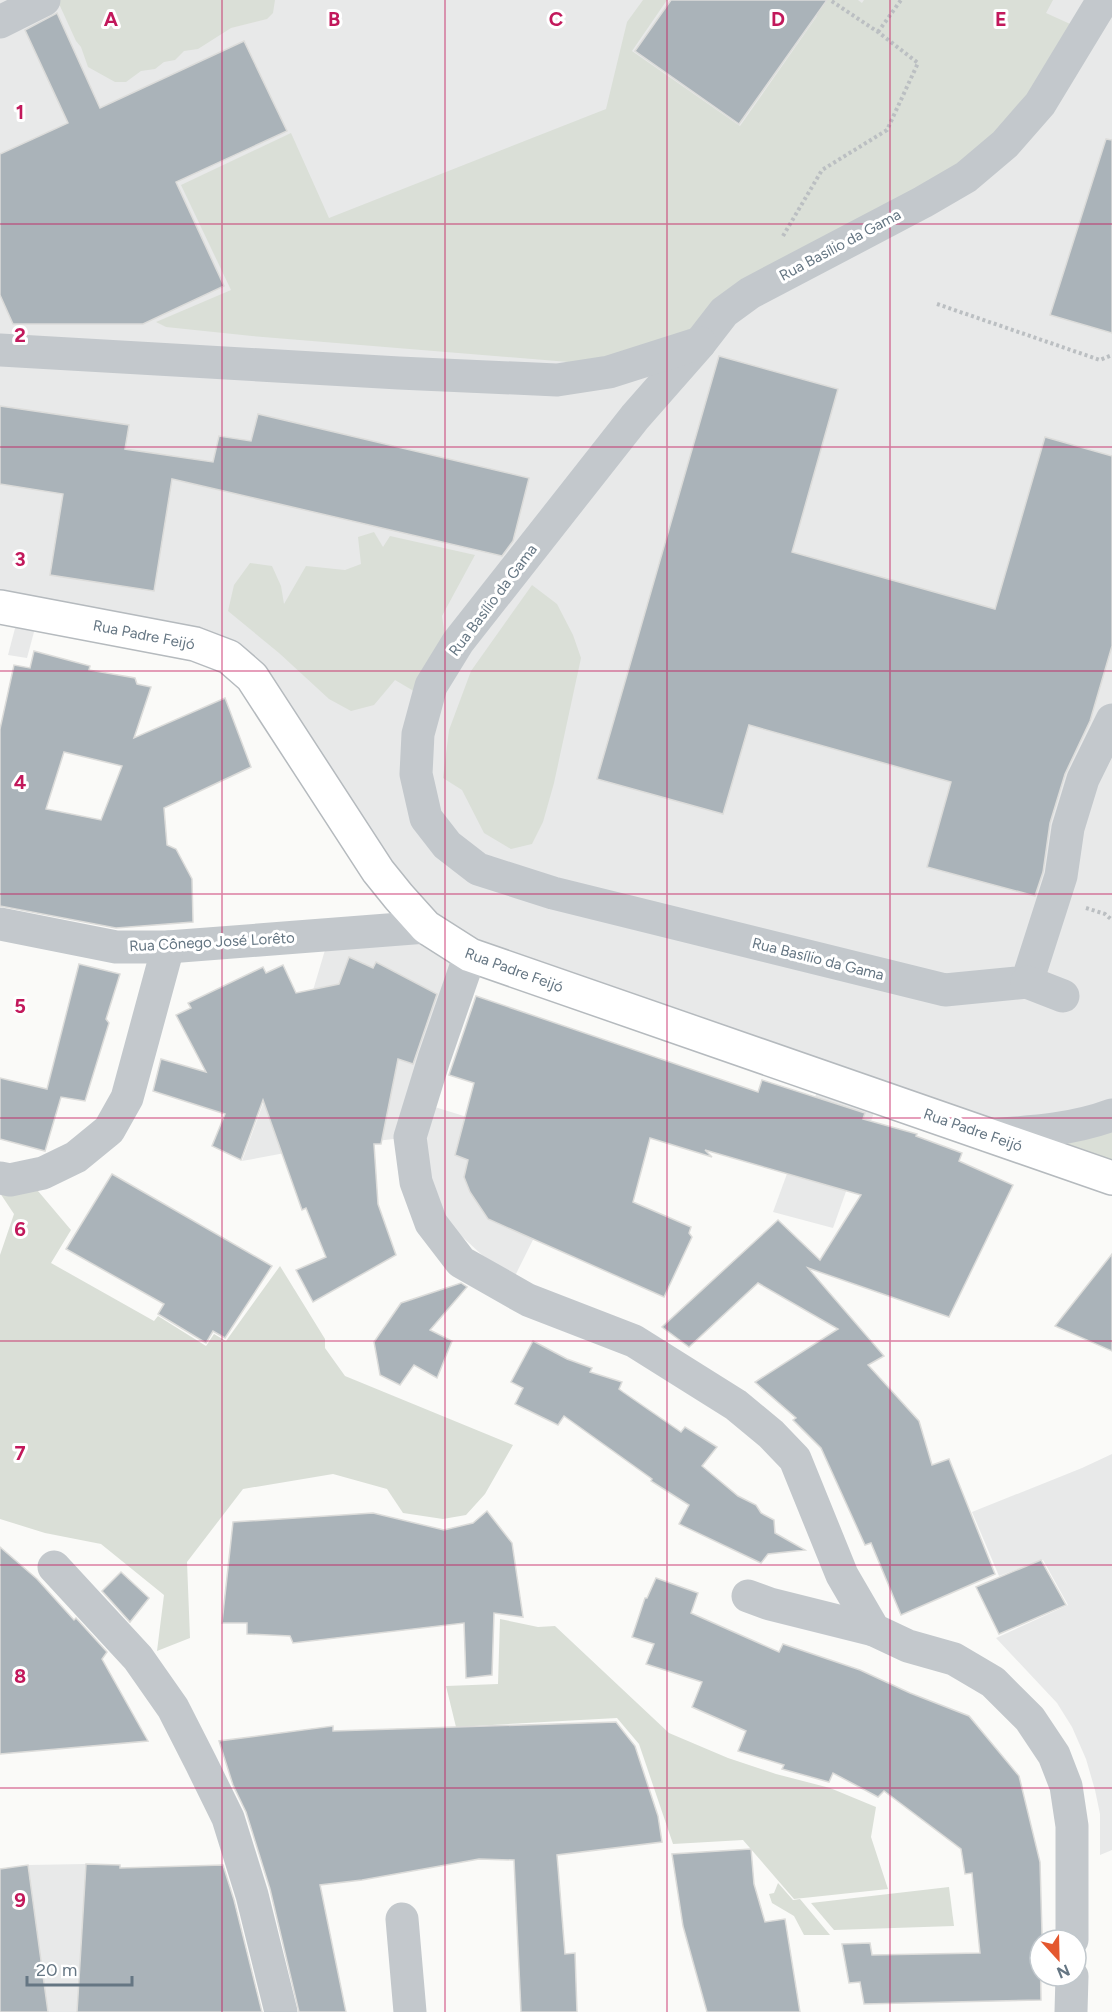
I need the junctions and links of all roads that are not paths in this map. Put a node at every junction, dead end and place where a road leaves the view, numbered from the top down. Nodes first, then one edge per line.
1 (44, 0) edge
2 (1102, 3) edge
3 (0, 22) edge
4 (700, 343) junction
5 (0, 350) edge
6 (0, 607) edge
7 (1112, 720) edge
8 (0, 924) edge
9 (426, 927) junction
10 (168, 948) junction
11 (470, 955) junction
12 (1027, 982) junction
13 (1063, 996) dead end
14 (1112, 1115) edge
15 (988, 1135) junction
16 (0, 1178) edge
17 (1112, 1178) edge
18 (836, 1562) junction
19 (54, 1567) dead end
20 (874, 1630) junction
21 (402, 1919) dead end
22 (1072, 1928) edge
23 (1072, 1988) edge
24 (281, 2012) edge
25 (410, 2012) edge
26 (1071, 2012) edge

1 - 3 street
2 - 4 street, Rua Basílio da Gama
4 - 5 street
4 - 12 street, Rua Basílio da Gama
6 - 9 main road, Rua Padre Feijó
7 - 12 street
8 - 10 street, Rua Cônego José Lorêto
9 - 10 street, Rua Cônego José Lorêto
9 - 11 main road, Rua Padre Feijó
10 - 16 street
11 - 15 main road, Rua Padre Feijó
11 - 18 street
12 - 13 street, Rua Basílio da Gama
14 - 15 street
15 - 17 main road, Rua Padre Feijó
18 - 20 street
18 - 20 street
19 - 24 street
20 - 22 street
21 - 25 street
23 - 26 street

